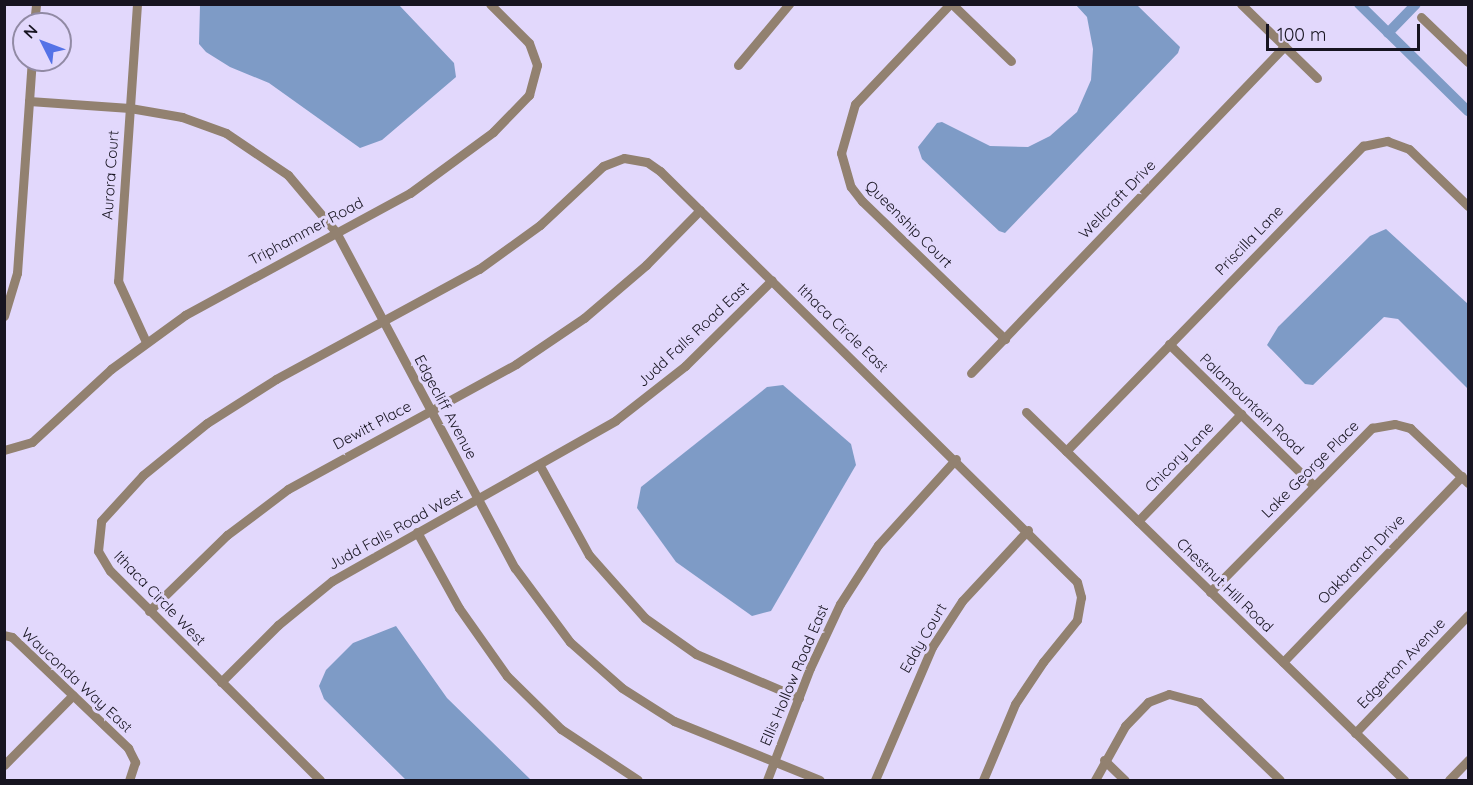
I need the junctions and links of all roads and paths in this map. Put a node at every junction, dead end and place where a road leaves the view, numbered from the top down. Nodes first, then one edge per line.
1 (137, 4) edge
2 (490, 4) edge
3 (789, 4) edge
4 (951, 4) edge
5 (1241, 4) edge
6 (1421, 17) dead end
7 (1285, 46) junction
8 (1011, 61) dead end
9 (1468, 62) edge
10 (738, 65) dead end
11 (31, 72) edge
12 (1317, 78) dead end
13 (29, 101) junction
14 (130, 108) junction
15 (1468, 206) edge
16 (700, 210) junction
17 (336, 232) junction
18 (772, 280) junction
19 (5, 316) edge
20 (384, 321) junction
21 (1005, 339) junction
22 (146, 342) junction
23 (1169, 344) junction
24 (971, 373) dead end
25 (431, 410) junction
26 (1026, 412) dead end
27 (1241, 414) junction
28 (4, 450) edge
29 (1066, 451) junction
30 (956, 459) junction
31 (540, 466) junction
32 (1465, 479) edge
33 (1313, 485) junction
34 (478, 499) junction
35 (1138, 521) junction
36 (1028, 530) junction
37 (417, 532) junction
38 (1210, 592) junction
39 (149, 611) junction
40 (1468, 615) edge
41 (4, 635) edge
42 (1282, 662) junction
43 (221, 682) junction
44 (72, 695) junction
45 (798, 698) junction
46 (1355, 733) junction
47 (1104, 760) junction
48 (1468, 760) edge
49 (774, 763) junction
50 (4, 765) edge
51 (129, 780) edge
52 (320, 780) edge
53 (638, 780) edge
54 (767, 780) edge
55 (820, 780) edge
56 (875, 780) edge
57 (983, 780) edge
58 (1095, 780) edge
59 (1125, 780) edge
60 (1280, 780) edge
61 (1404, 780) edge
62 (1449, 780) edge

1 - 14 street, Aurora Court
2 - 17 street, Triphammer Road
3 - 10 street
4 - 8 street
4 - 21 street, Queenship Court
5 - 7 street
6 - 9 street
7 - 12 street
7 - 21 street, Wellcraft Drive
11 - 13 street
13 - 14 street, Edgecliff Avenue
13 - 19 street
14 - 17 street, Edgecliff Avenue
14 - 22 street, Aurora Court
15 - 23 street, Priscilla Lane
16 - 18 street, Ithaca Circle East
16 - 20 street, Ithaca Circle East
16 - 25 street, Dewitt Place
17 - 20 street, Edgecliff Avenue
17 - 22 street, Triphammer Road
18 - 30 street, Ithaca Circle East
18 - 31 street, Judd Falls Road East
20 - 25 street, Edgecliff Avenue
20 - 39 street, Ithaca Circle West
21 - 24 street, Wellcraft Drive
22 - 28 street, Triphammer Road
23 - 27 street, Palamountain Road
23 - 29 street, Priscilla Lane
25 - 34 street, Edgecliff Avenue
25 - 39 street, Dewitt Place
26 - 29 street, Chestnut Hill Road
27 - 33 street, Palamountain Road
27 - 35 street, Chicory Lane
29 - 35 street, Chestnut Hill Road
30 - 36 street, Ithaca Circle East
30 - 45 street, Ellis Hollow Road East
31 - 34 street, Judd Falls Road East
31 - 45 street
32 - 33 street, Lake George Place
32 - 42 street, Oakbranch Drive
33 - 38 street, Lake George Place
34 - 37 street, Judd Falls Road West
34 - 49 street, Edgecliff Avenue
35 - 38 street, Chestnut Hill Road
36 - 56 street, Eddy Court
36 - 57 street, Ithaca Circle East
37 - 43 street, Judd Falls Road West
37 - 53 street
38 - 42 street, Chestnut Hill Road
39 - 43 street, Ithaca Circle West
40 - 46 street, Edgerton Avenue
41 - 44 street, Wauconda Way East
42 - 46 street, Chestnut Hill Road
43 - 52 street, Ithaca Circle West
44 - 50 street
44 - 51 street, Wauconda Way East
45 - 49 street, Ellis Hollow Road East
46 - 61 street, Chestnut Hill Road
47 - 58 street
47 - 59 street
47 - 60 street
48 - 62 street
49 - 54 street, Ellis Hollow Road East
49 - 55 street, Edgecliff Avenue

